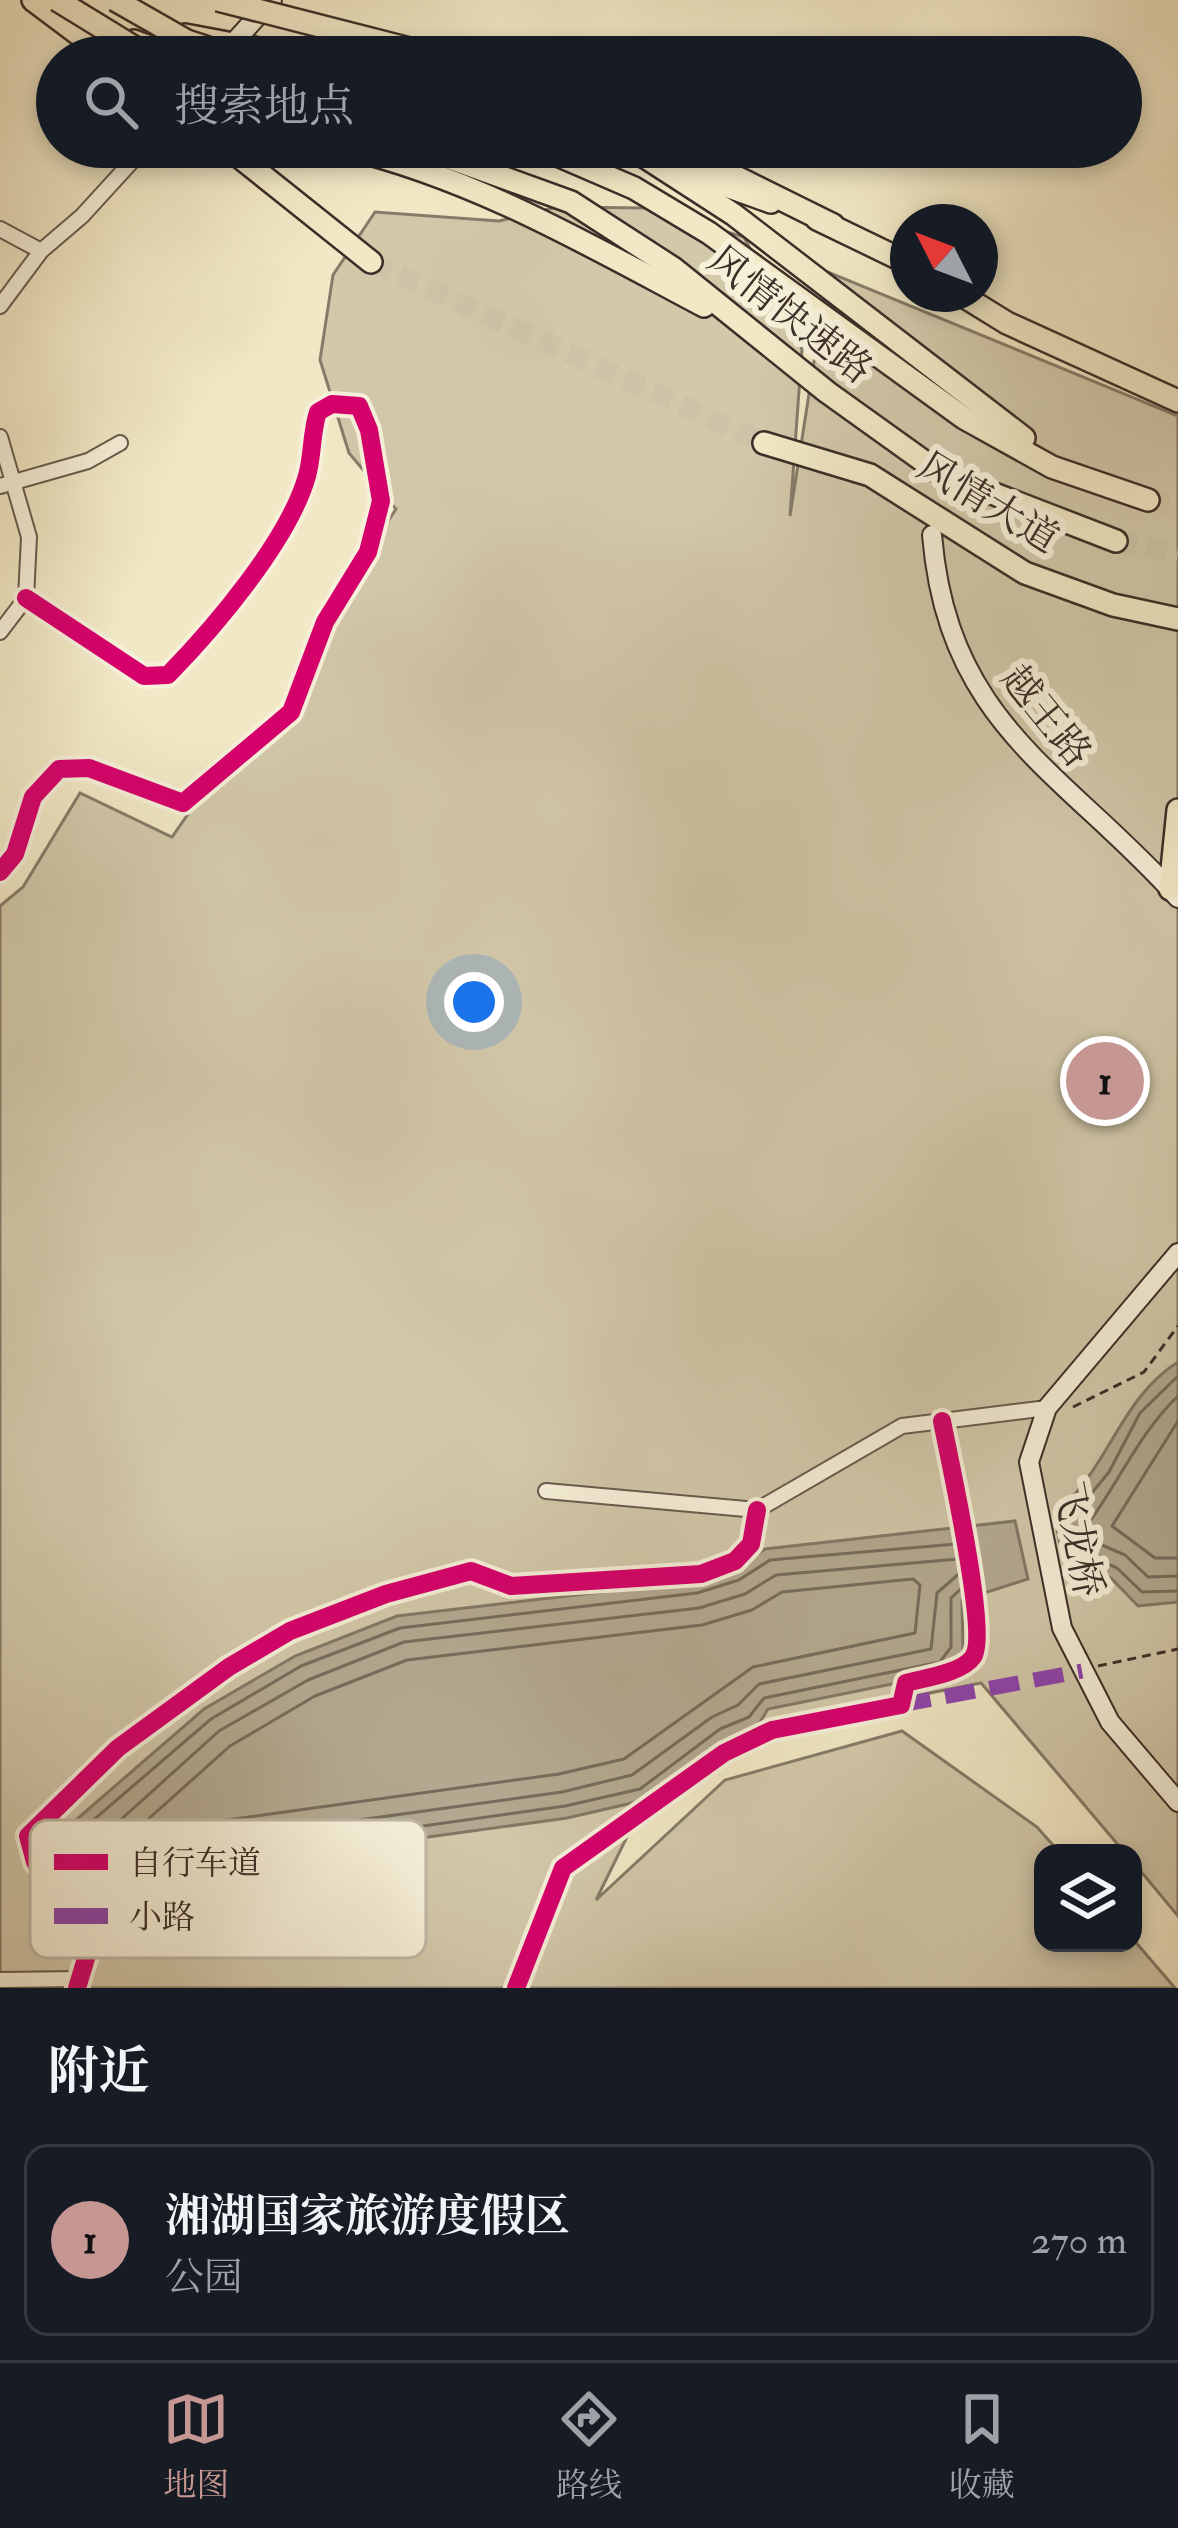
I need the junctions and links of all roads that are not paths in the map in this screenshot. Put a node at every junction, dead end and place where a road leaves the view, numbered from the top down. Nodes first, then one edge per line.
1 (33, 0) edge
2 (55, 0) edge
3 (115, 0) edge
4 (218, 0) edge
5 (272, 0) edge
6 (81, 36) edge
7 (115, 36) edge
8 (132, 36) edge
9 (181, 36) edge
10 (244, 36) edge
11 (359, 36) edge
12 (126, 168) edge
13 (252, 168) edge
14 (406, 168) edge
15 (477, 168) edge
16 (588, 168) edge
17 (662, 168) edge
18 (675, 168) edge
19 (718, 168) edge
20 (833, 225) junction
21 (0, 229) edge
22 (41, 251) junction
23 (890, 254) edge
24 (371, 262) tunnel mouth
25 (0, 306) edge
26 (991, 312) edge
27 (752, 332) junction
28 (1178, 401) edge
29 (0, 437) edge
30 (120, 443) dead end
31 (764, 443) tunnel mouth
32 (8, 483) edge
33 (932, 535) dead end
34 (1115, 541) tunnel mouth
35 (26, 598) junction
36 (1178, 619) edge
37 (0, 632) edge
38 (1175, 819) edge
39 (0, 872) edge
40 (1174, 893) edge
41 (1178, 1253) edge
42 (1047, 1408) junction
43 (942, 1421) junction
44 (546, 1491) dead end
45 (757, 1510) junction
46 (1178, 1802) edge
47 (44, 1820) edge
48 (0, 1980) edge
49 (78, 1983) edge
50 (517, 1988) edge

1 - 6 main road
2 - 7 main road, bridge
2 - 8 main road
3 - 9 main road, bridge
4 - 11 main road, bridge
5 - 10 main road
12 - 22 street
13 - 24 main road
14 - 27 main road
15 - 27 main road, 风情快速路
16 - 17 main road, 风情快速路
18 - 20 main road
19 - 20 main road
20 - 23 main road
21 - 22 street
22 - 25 street
26 - 28 main road
27 - 34 main road, 风情快速路
29 - 32 street
30 - 32 street
31 - 36 main road, 风情大道
32 - 35 street
33 - 40 main road, 越王路
35 - 37 street
35 - 39 street
38 - 40 main road
41 - 42 main road
42 - 43 street
42 - 46 main road, 飞龙桥
43 - 45 street
43 - 50 street
44 - 45 street
45 - 47 street
48 - 49 street

